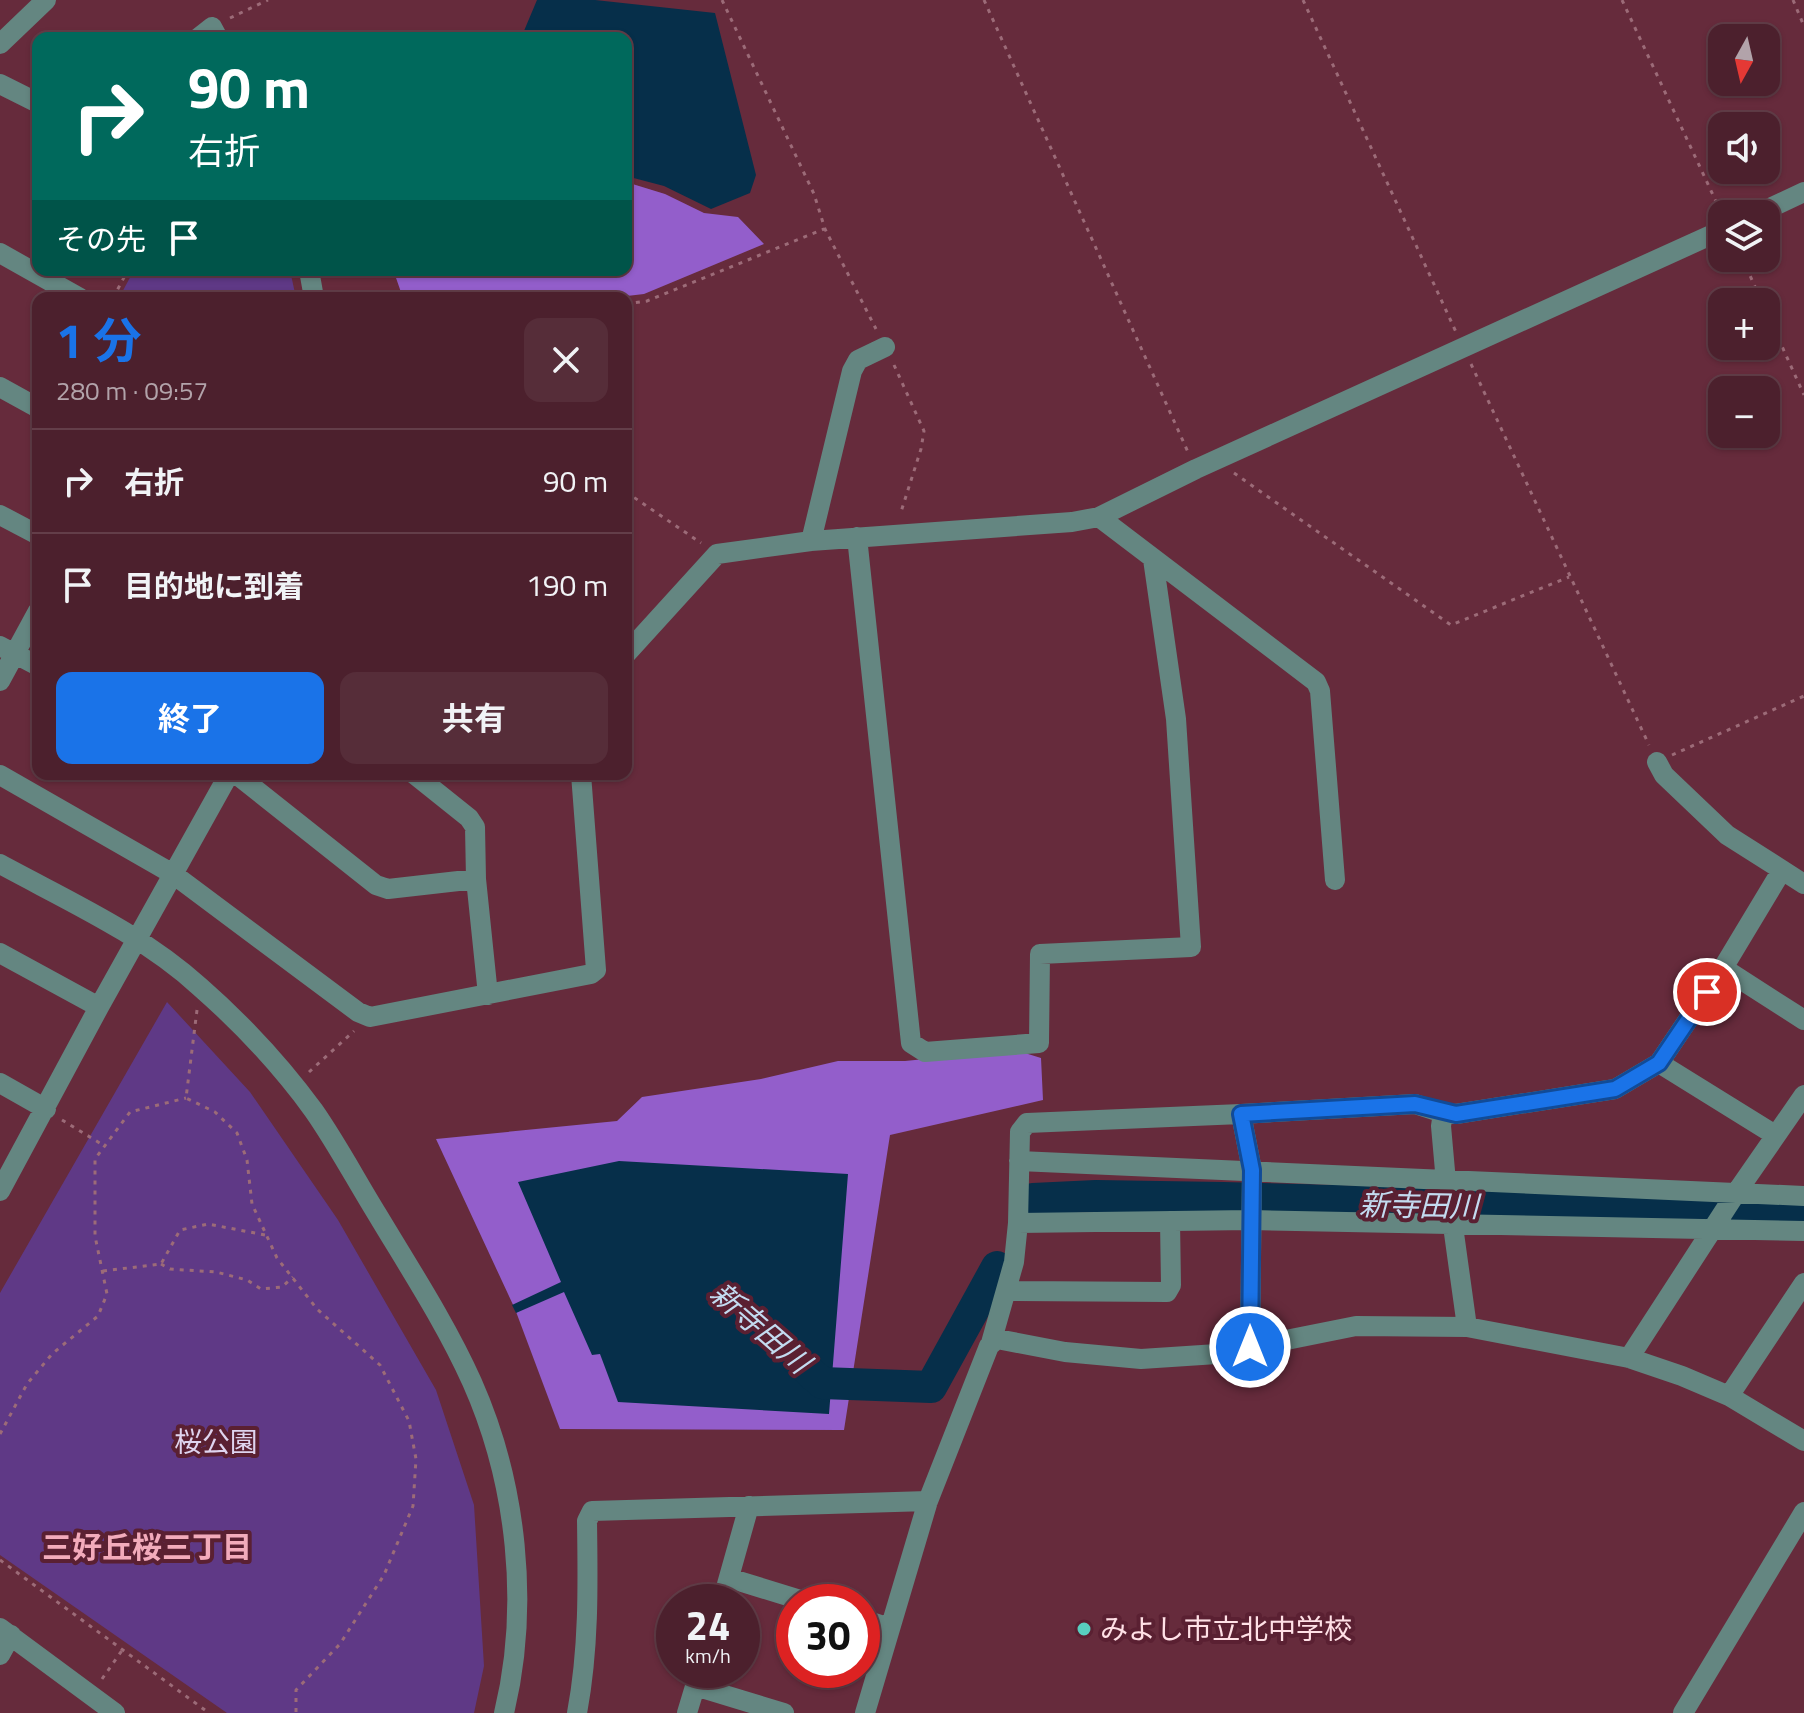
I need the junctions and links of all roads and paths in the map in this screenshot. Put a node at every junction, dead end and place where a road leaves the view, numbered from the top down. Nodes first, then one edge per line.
1 (46, 0) edge
2 (268, 0) edge
3 (722, 0) edge
4 (984, 0) edge
5 (1303, 0) edge
6 (1622, 0) edge
7 (1793, 0) edge
8 (1804, 26) edge
9 (212, 32) edge
10 (0, 44) edge
11 (0, 84) edge
12 (32, 100) edge
13 (1804, 192) edge
14 (1715, 200) edge
15 (1780, 203) edge
16 (825, 229) junction
17 (1708, 236) edge
18 (0, 253) edge
19 (32, 271) edge
20 (41, 276) edge
21 (69, 292) edge
22 (632, 303) edge
23 (1780, 342) edge
24 (885, 347) junction
25 (1465, 349) junction
26 (0, 387) edge
27 (1804, 395) edge
28 (32, 405) edge
29 (1216, 461) junction
30 (1196, 469) junction
31 (632, 496) edge
32 (0, 515) edge
33 (1099, 517) junction
34 (32, 532) edge
35 (894, 534) junction
36 (857, 537) junction
37 (811, 541) junction
38 (717, 554) junction
39 (1153, 559) junction
40 (1569, 577) junction
41 (32, 619) edge
42 (632, 646) edge
43 (8, 650) edge
44 (32, 663) edge
45 (0, 681) edge
46 (1804, 696) edge
47 (1657, 762) junction
48 (0, 775) edge
49 (226, 780) edge
50 (244, 780) edge
51 (421, 780) edge
52 (581, 780) edge
53 (0, 864) edge
54 (1782, 870) junction
55 (173, 874) junction
56 (476, 879) junction
57 (1335, 880) dead end
58 (1804, 884) edge
59 (138, 939) junction
60 (0, 953) edge
61 (1723, 968) junction
62 (199, 986) junction
63 (488, 995) junction
64 (99, 1007) junction
65 (370, 1017) junction
66 (1804, 1020) edge
67 (322, 1059) dead end
68 (1659, 1063) junction
69 (0, 1083) edge
70 (1804, 1095) edge
71 (186, 1098) junction
72 (46, 1109) junction
73 (1443, 1113) junction
74 (1241, 1114) junction
75 (1775, 1135) junction
76 (105, 1146) junction
77 (1019, 1161) junction
78 (1252, 1170) junction
79 (1446, 1182) junction
80 (0, 1191) edge
81 (1736, 1193) junction
82 (1804, 1196) edge
83 (1251, 1220) junction
84 (1170, 1221) junction
85 (1018, 1223) junction
86 (1453, 1226) junction
87 (1713, 1229) junction
88 (1804, 1231) edge
89 (267, 1235) junction
90 (161, 1264) junction
91 (103, 1271) junction
92 (293, 1277) junction
93 (1804, 1283) edge
94 (1007, 1291) junction
95 (1467, 1327) junction
96 (991, 1343) junction
97 (1250, 1347) junction
98 (1629, 1358) junction
99 (1729, 1396) junction
100 (0, 1434) edge
101 (1804, 1441) edge
102 (928, 1501) junction
103 (749, 1506) junction
104 (1804, 1512) edge
105 (0, 1560) edge
106 (729, 1578) junction
107 (727, 1584) edge
108 (776, 1592) edge
109 (880, 1625) edge
110 (890, 1628) junction
111 (6, 1632) edge
112 (124, 1649) junction
113 (0, 1655) edge
114 (695, 1688) edge
115 (723, 1688) edge
116 (86, 1704) edge
117 (115, 1713) edge
118 (209, 1713) edge
119 (296, 1713) edge
120 (504, 1713) edge
121 (577, 1713) edge
122 (687, 1713) edge
123 (784, 1713) edge
124 (865, 1713) edge
125 (1683, 1713) edge

1 - 10 street
2 - 9 path
3 - 16 path
4 - 30 path
5 - 25 path
6 - 14 path
7 - 8 path
11 - 12 street
13 - 15 street
16 - 22 path
16 - 24 path
17 - 25 street
18 - 19 street
20 - 21 street
23 - 27 path
24 - 35 path
24 - 37 street
25 - 29 street
25 - 40 path
26 - 28 street
29 - 30 street
29 - 40 path
30 - 33 street
31 - 38 path
32 - 34 street
33 - 35 street
33 - 39 street
35 - 36 street
36 - 37 street
36 - 39 street
37 - 38 street
38 - 42 street
39 - 57 street
40 - 47 path
41 - 43 street
43 - 44 street
43 - 45 street
46 - 47 path
47 - 54 street
48 - 55 street
49 - 55 street
50 - 56 street
51 - 56 street
52 - 63 street
53 - 59 street
54 - 58 street
54 - 61 street
55 - 59 street
55 - 65 street
56 - 63 street
59 - 62 street
59 - 64 street
60 - 64 street
61 - 66 street
61 - 68 street
62 - 71 path
62 - 120 street
63 - 65 street
64 - 72 street
65 - 67 path
68 - 73 street
68 - 75 street
69 - 72 street
70 - 75 street
71 - 76 path
71 - 89 path
72 - 76 path
72 - 80 street
73 - 74 street
73 - 79 street
74 - 77 street
74 - 78 street
75 - 81 street
76 - 91 path
77 - 78 street
77 - 85 street
78 - 79 street
78 - 83 street
79 - 81 street
81 - 82 street
81 - 87 street
83 - 84 street
83 - 86 street
83 - 97 street
84 - 85 street
84 - 94 street
85 - 94 street
86 - 87 street
86 - 95 street
87 - 88 street
87 - 98 street
89 - 90 path
89 - 92 path
90 - 91 path
90 - 92 path
91 - 100 path
92 - 119 path
93 - 99 street
94 - 96 street
95 - 97 street
95 - 98 street
96 - 97 street
96 - 102 street
98 - 99 street
99 - 101 street
102 - 103 street
102 - 110 street
103 - 106 street
103 - 121 street
104 - 125 street
105 - 112 path
106 - 107 street
106 - 108 street
109 - 110 street
110 - 124 street
111 - 113 street
111 - 116 street
112 - 116 path
112 - 118 path
114 - 122 street
115 - 123 street
116 - 117 street

